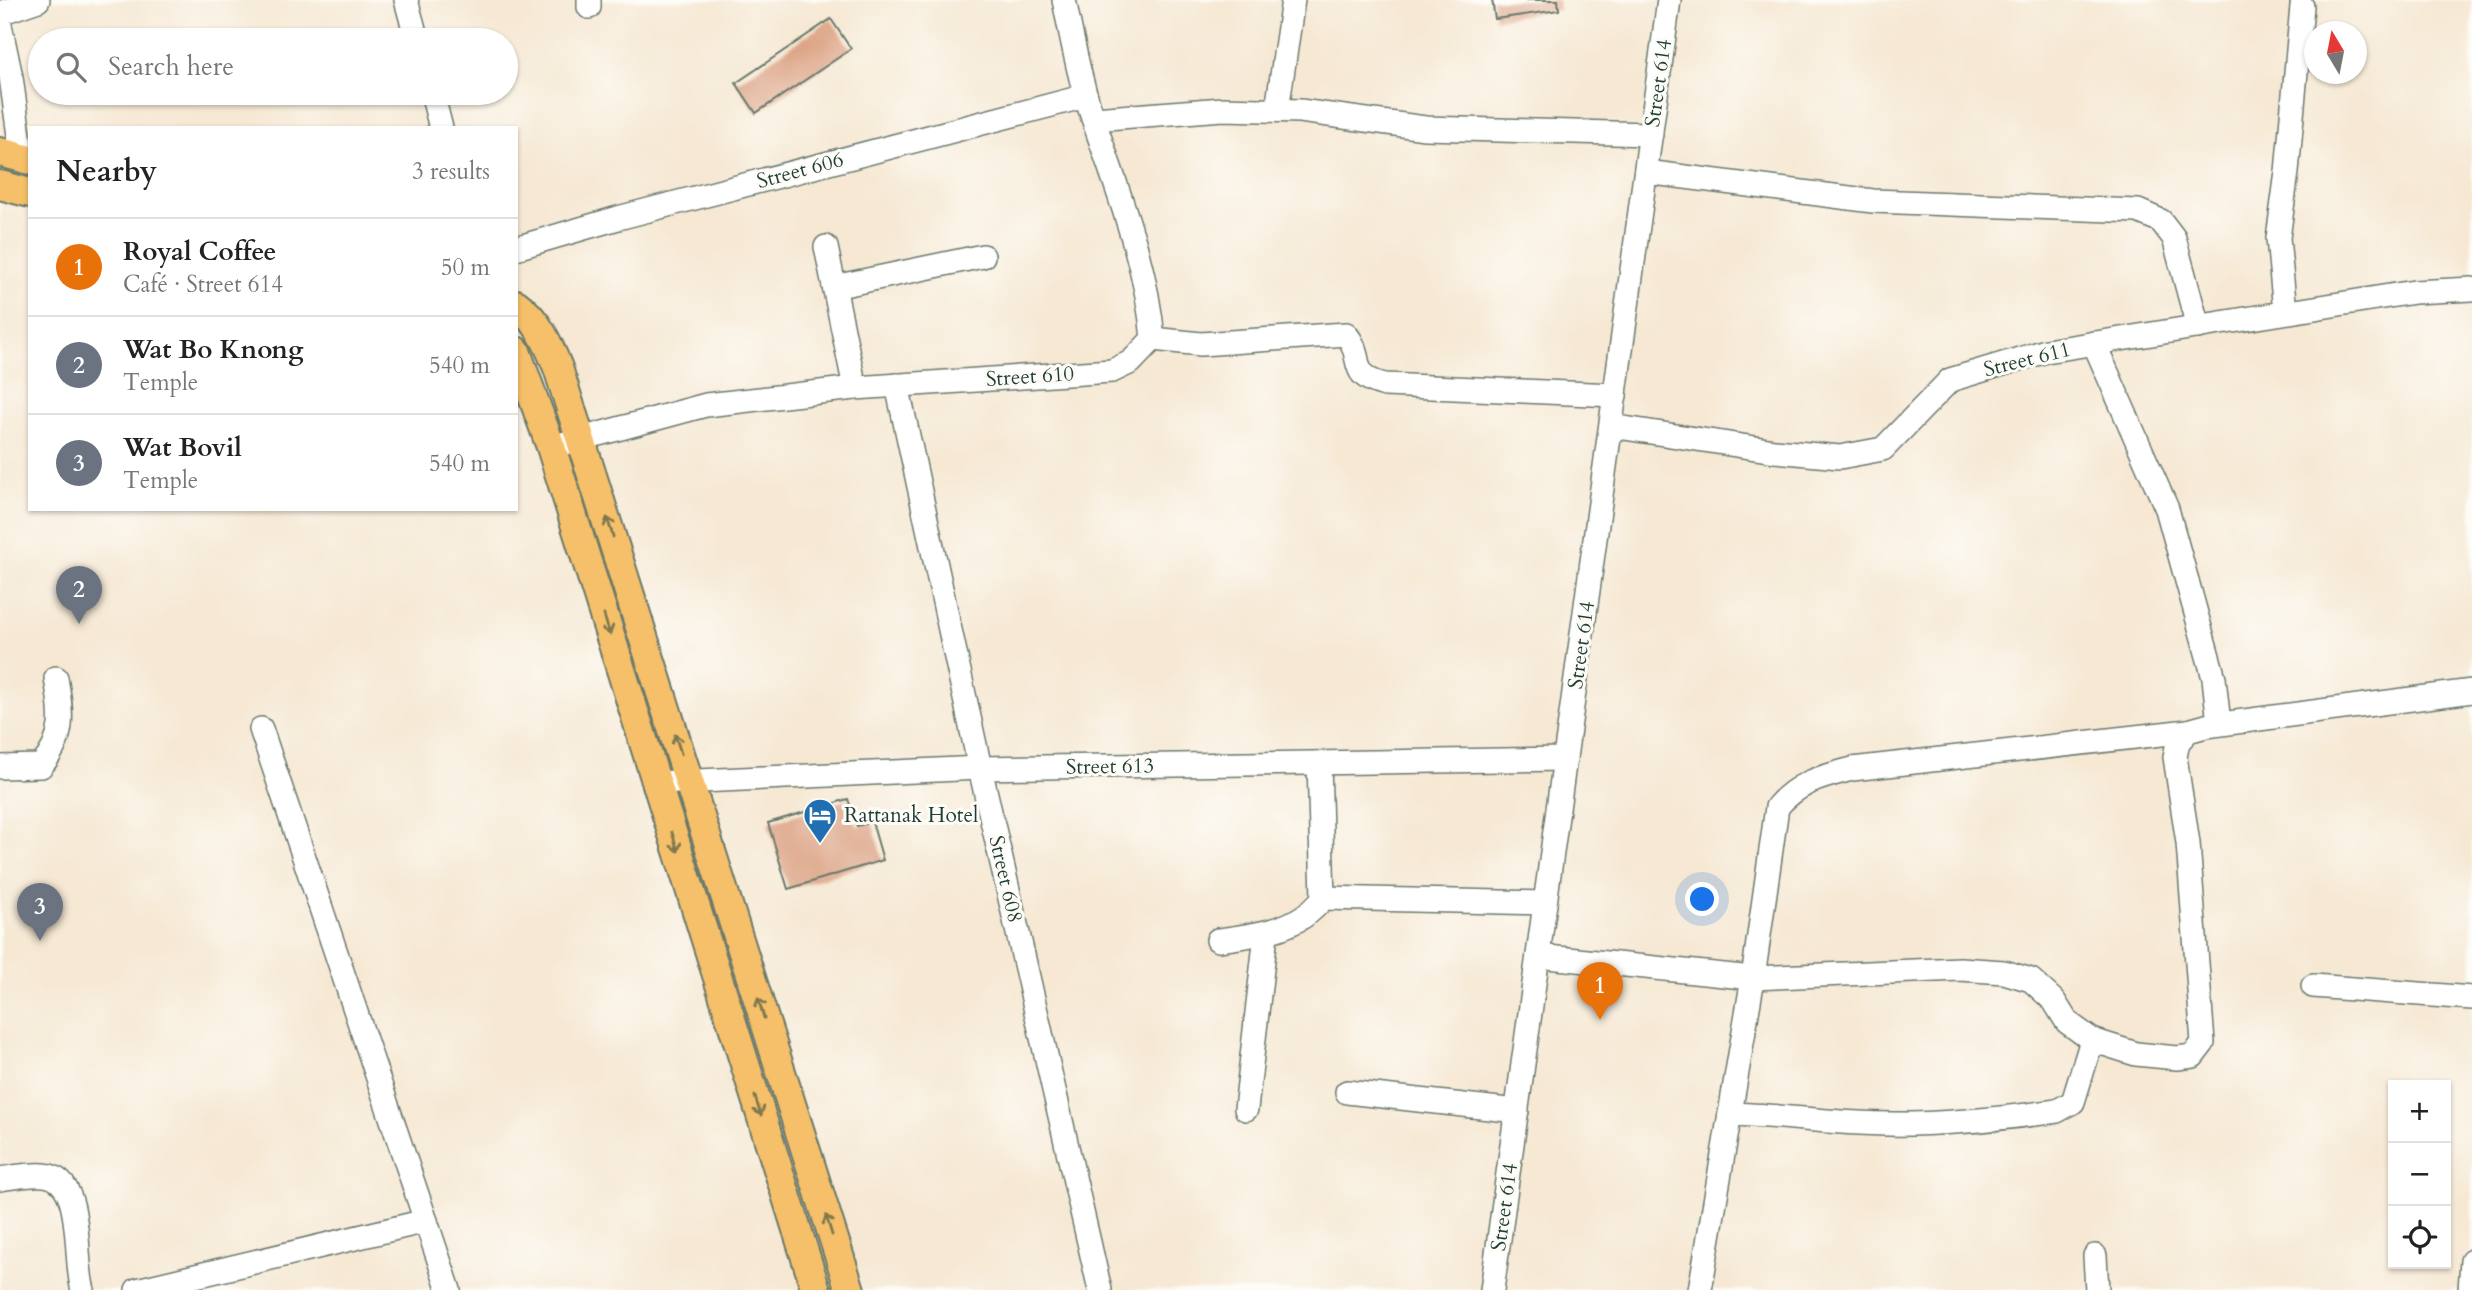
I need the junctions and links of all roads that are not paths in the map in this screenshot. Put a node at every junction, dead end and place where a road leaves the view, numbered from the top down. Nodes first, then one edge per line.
1 (38, 0) edge
2 (406, 0) edge
3 (1064, 0) edge
4 (1293, 0) edge
5 (1669, 0) edge
6 (2302, 6) dead end
7 (0, 13) edge
8 (0, 25) edge
9 (414, 28) edge
10 (1086, 96) junction
11 (435, 105) edge
12 (1277, 110) junction
13 (1094, 120) junction
14 (440, 126) edge
15 (1651, 134) junction
16 (17, 157) edge
17 (1646, 172) junction
18 (0, 185) edge
19 (28, 192) edge
20 (518, 247) edge
21 (826, 247) dead end
22 (983, 256) dead end
23 (835, 287) junction
24 (2472, 289) edge
25 (518, 305) edge
26 (2285, 312) junction
27 (2198, 327) junction
28 (1153, 338) junction
29 (2094, 343) junction
30 (518, 356) edge
31 (897, 386) junction
32 (855, 388) junction
33 (1615, 395) junction
34 (1611, 426) junction
35 (581, 437) junction
36 (551, 447) junction
37 (55, 678) dead end
38 (2472, 691) edge
39 (2219, 724) junction
40 (261, 729) dead end
41 (2188, 731) junction
42 (1565, 759) junction
43 (1319, 763) junction
44 (0, 767) edge
45 (980, 768) junction
46 (689, 779) junction
47 (656, 783) junction
48 (1323, 898) junction
49 (1545, 904) junction
50 (1266, 934) junction
51 (1218, 940) dead end
52 (1538, 956) junction
53 (1753, 978) junction
54 (2313, 986) dead end
55 (2472, 998) edge
56 (2092, 1040) junction
57 (1347, 1092) dead end
58 (1246, 1109) dead end
59 (1517, 1111) junction
60 (1730, 1114) junction
61 (0, 1179) edge
62 (426, 1221) junction
63 (2095, 1256) dead end
64 (2472, 1261) edge
65 (83, 1290) edge
66 (137, 1290) edge
67 (449, 1290) edge
68 (816, 1290) edge
69 (850, 1290) edge
70 (1100, 1290) edge
71 (1492, 1290) edge
72 (1700, 1290) edge
73 (2097, 1290) edge
74 (2470, 1290) edge

1 - 7 street
2 - 9 street
3 - 10 street
4 - 12 street
5 - 15 street, Street 614
6 - 26 street
8 - 16 street
10 - 13 street
10 - 20 street, Street 606
11 - 14 street
12 - 13 street
12 - 15 street
13 - 28 street
15 - 17 street, Street 614
17 - 27 street
17 - 33 street, Street 614
18 - 19 main road
21 - 23 street
22 - 23 street
23 - 32 street
24 - 26 street, Street 611
25 - 35 main road
26 - 27 street, Street 611
27 - 29 street, Street 611
28 - 31 street, Street 610
28 - 33 street
29 - 34 street, Street 611
29 - 39 street
30 - 36 main road
31 - 32 street, Street 610
31 - 45 street, Street 608
32 - 35 street, Street 610
33 - 34 street, Street 614
34 - 42 street, Street 614
35 - 36 street, Street 610
46 -> 35 main road
36 -> 47 main road
37 - 44 street
38 - 39 street
39 - 41 street
40 - 62 street
41 - 53 street
41 - 56 street
42 - 43 street, Street 613
42 - 49 street, Street 614
43 - 45 street, Street 613
43 - 48 street
45 - 46 street, Street 613
45 - 70 street, Street 608
46 - 47 street, Street 613
69 -> 46 main road
47 -> 68 main road
48 - 49 street
48 - 50 street
49 - 52 street, Street 614
50 - 51 street
50 - 58 street
52 - 53 street
52 - 59 street, Street 614
53 - 56 street
53 - 60 street
54 - 55 street
56 - 60 street
57 - 59 street
59 - 71 street, Street 614
60 - 72 street
61 - 65 street
62 - 66 street
62 - 67 street
63 - 73 street
64 - 74 street

